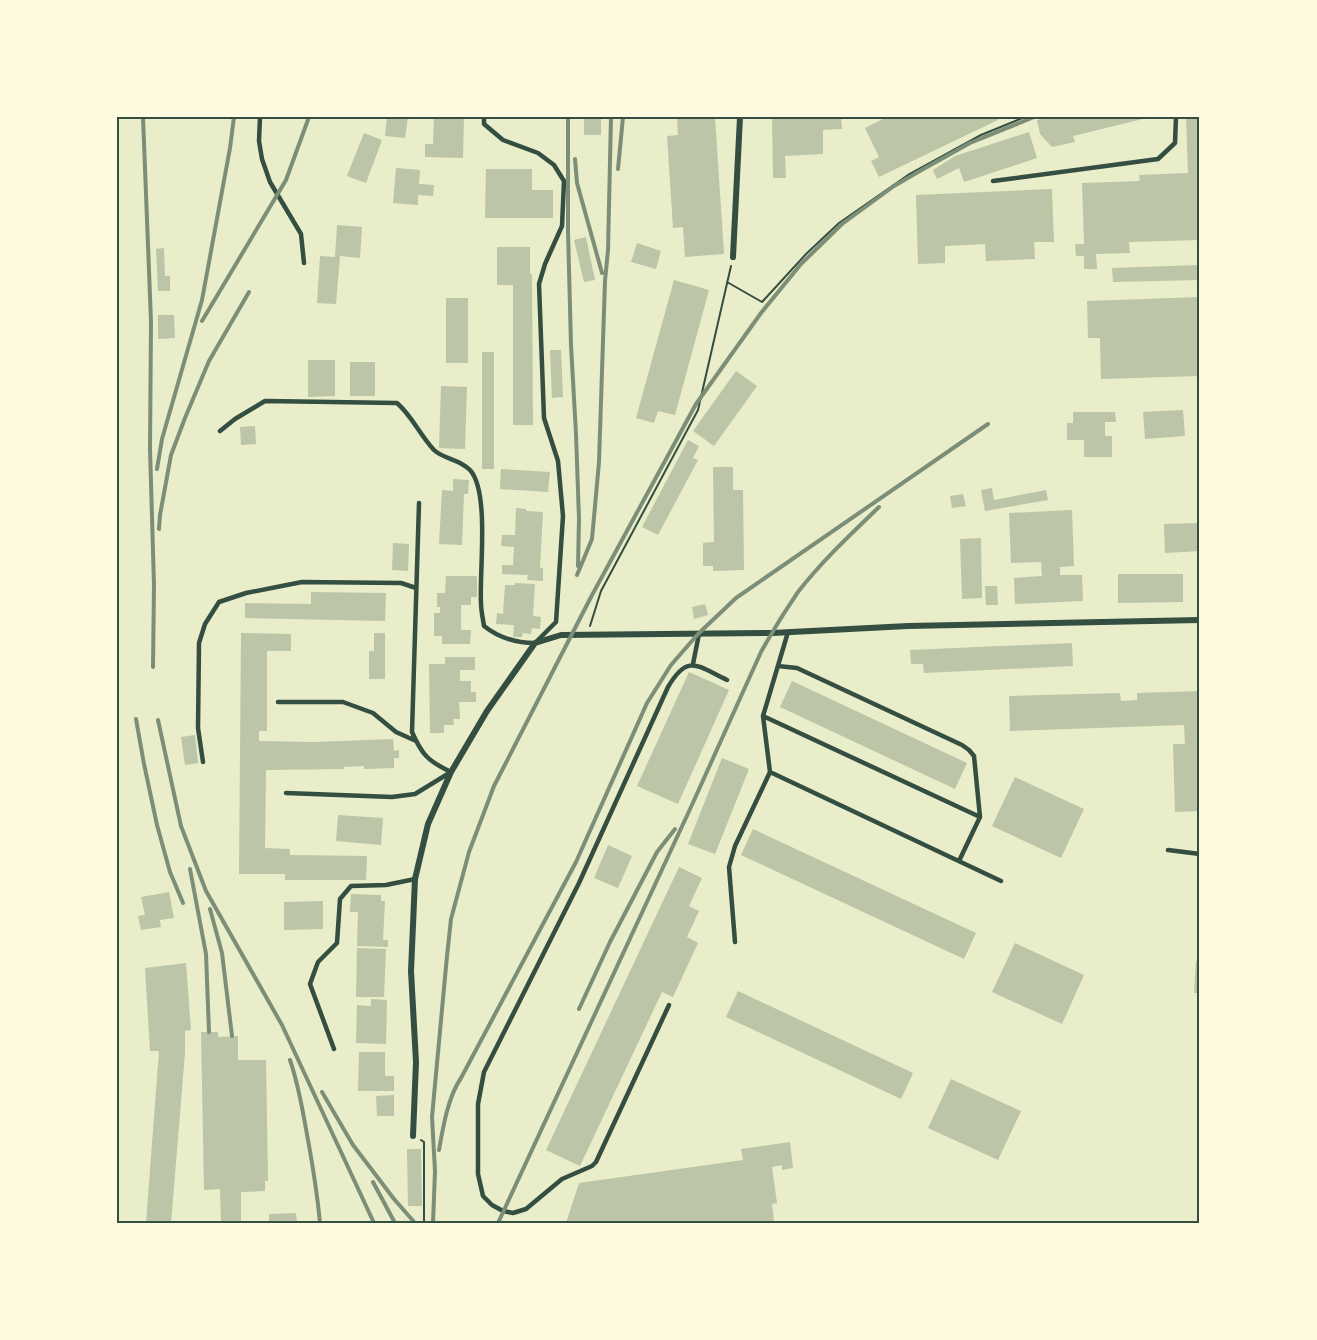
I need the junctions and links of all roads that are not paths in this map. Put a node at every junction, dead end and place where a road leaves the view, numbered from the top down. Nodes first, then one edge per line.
1 (260, 117) edge
2 (484, 117) edge
3 (740, 117) edge
4 (1176, 117) edge
5 (993, 181) dead end
6 (733, 257) road end
7 (304, 263) dead end
8 (220, 431) dead end
9 (418, 503) dead end
10 (416, 588) junction
11 (1200, 620) edge
12 (788, 632) junction
13 (699, 634) junction
14 (535, 644) junction
15 (693, 664) junction
16 (778, 666) junction
17 (727, 680) dead end
18 (278, 702) dead end
19 (763, 716) junction
20 (416, 741) junction
21 (204, 762) dead end
22 (451, 772) junction
23 (770, 772) junction
24 (286, 793) dead end
25 (980, 817) junction
26 (1168, 850) dead end
27 (1200, 854) edge
28 (959, 861) junction
29 (415, 879) junction
30 (1001, 880) dead end
31 (735, 942) dead end
32 (669, 1005) dead end
33 (334, 1049) dead end
34 (413, 1137) road end

1 - 7 lane
2 - 14 lane
3 - 6 street
4 - 5 lane
8 - 14 lane
9 - 10 lane
10 - 20 lane
10 - 21 lane
11 - 12 street
12 - 13 street
12 - 16 lane
13 - 14 street
13 - 15 lane
14 - 22 street
15 - 17 lane
15 - 32 lane
16 - 19 lane
16 - 25 lane
18 - 20 lane
19 - 23 lane
19 - 25 lane
20 - 22 lane
22 - 24 lane
22 - 29 street
23 - 28 lane
23 - 31 lane
25 - 28 lane
26 - 27 lane
28 - 30 lane
29 - 33 lane
29 - 34 street

